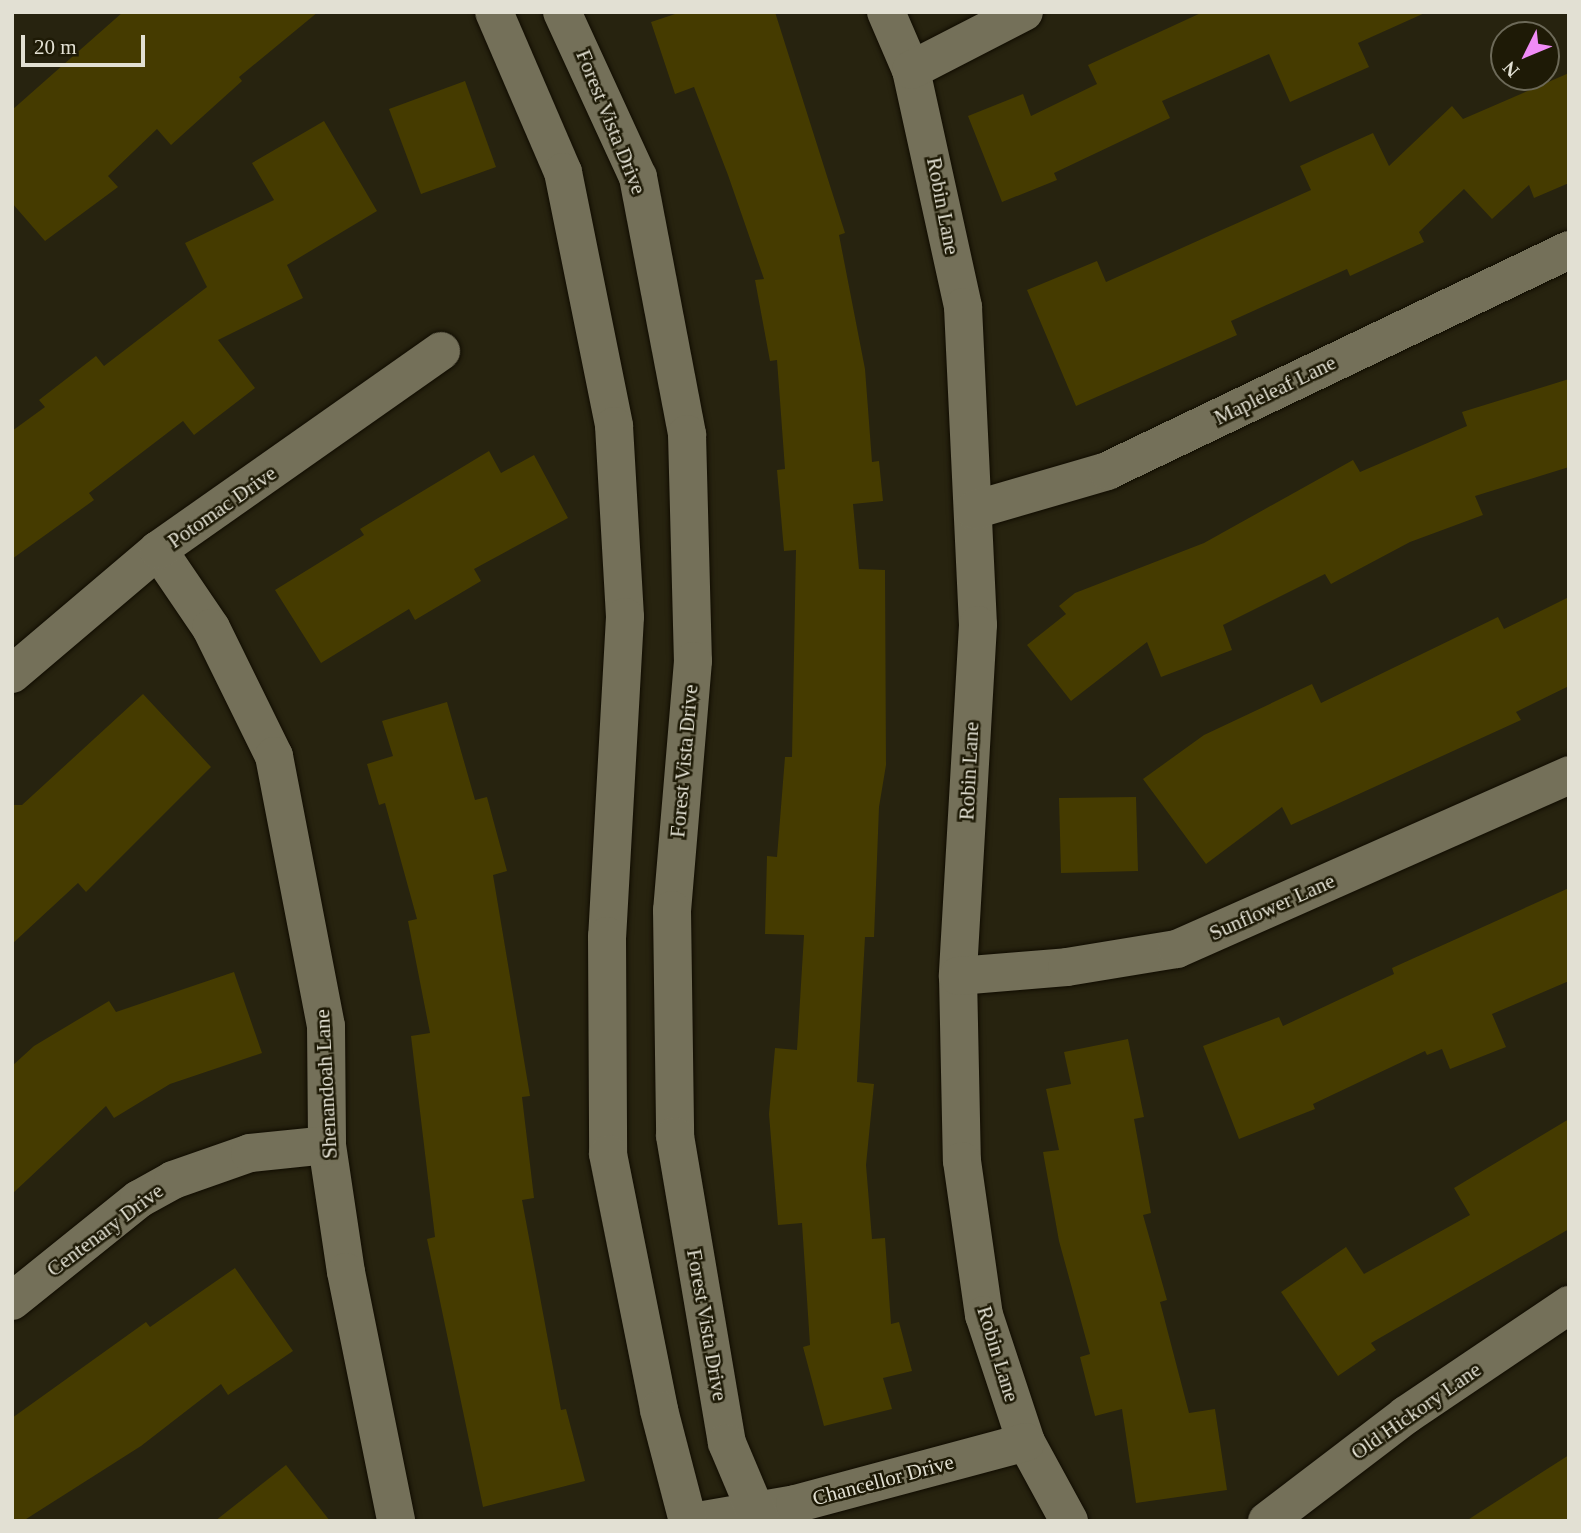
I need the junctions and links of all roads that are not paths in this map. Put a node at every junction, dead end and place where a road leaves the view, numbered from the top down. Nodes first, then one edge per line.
1 (494, 12) edge
2 (562, 12) edge
3 (886, 12) edge
4 (1024, 12) edge
5 (911, 70) junction
6 (1569, 250) edge
7 (441, 351) dead end
8 (974, 510) junction
9 (159, 550) junction
10 (12, 674) edge
11 (1569, 775) edge
12 (958, 976) junction
13 (327, 1145) junction
14 (12, 1301) edge
15 (1569, 1305) edge
16 (1026, 1442) junction
17 (758, 1516) edge
18 (396, 1521) edge
19 (688, 1521) edge
20 (698, 1521) edge
21 (1069, 1521) edge
22 (1267, 1521) edge

1 - 19 street
2 - 17 street, Forest Vista Drive
3 - 5 street, Robin Lane
4 - 5 street
5 - 8 street, Robin Lane
6 - 8 street, Mapleleaf Lane
7 - 9 street, Potomac Drive
8 - 12 street, Robin Lane
9 - 10 street, Potomac Drive
9 - 13 street, Shenandoah Lane
11 - 12 street, Sunflower Lane
12 - 16 street, Robin Lane
13 - 14 street, Centenary Drive
13 - 18 street, Shenandoah Lane
15 - 22 street, Old Hickory Lane
16 - 17 street, Chancellor Drive
16 - 21 street, Robin Lane
17 - 20 street, Chancellor Drive

